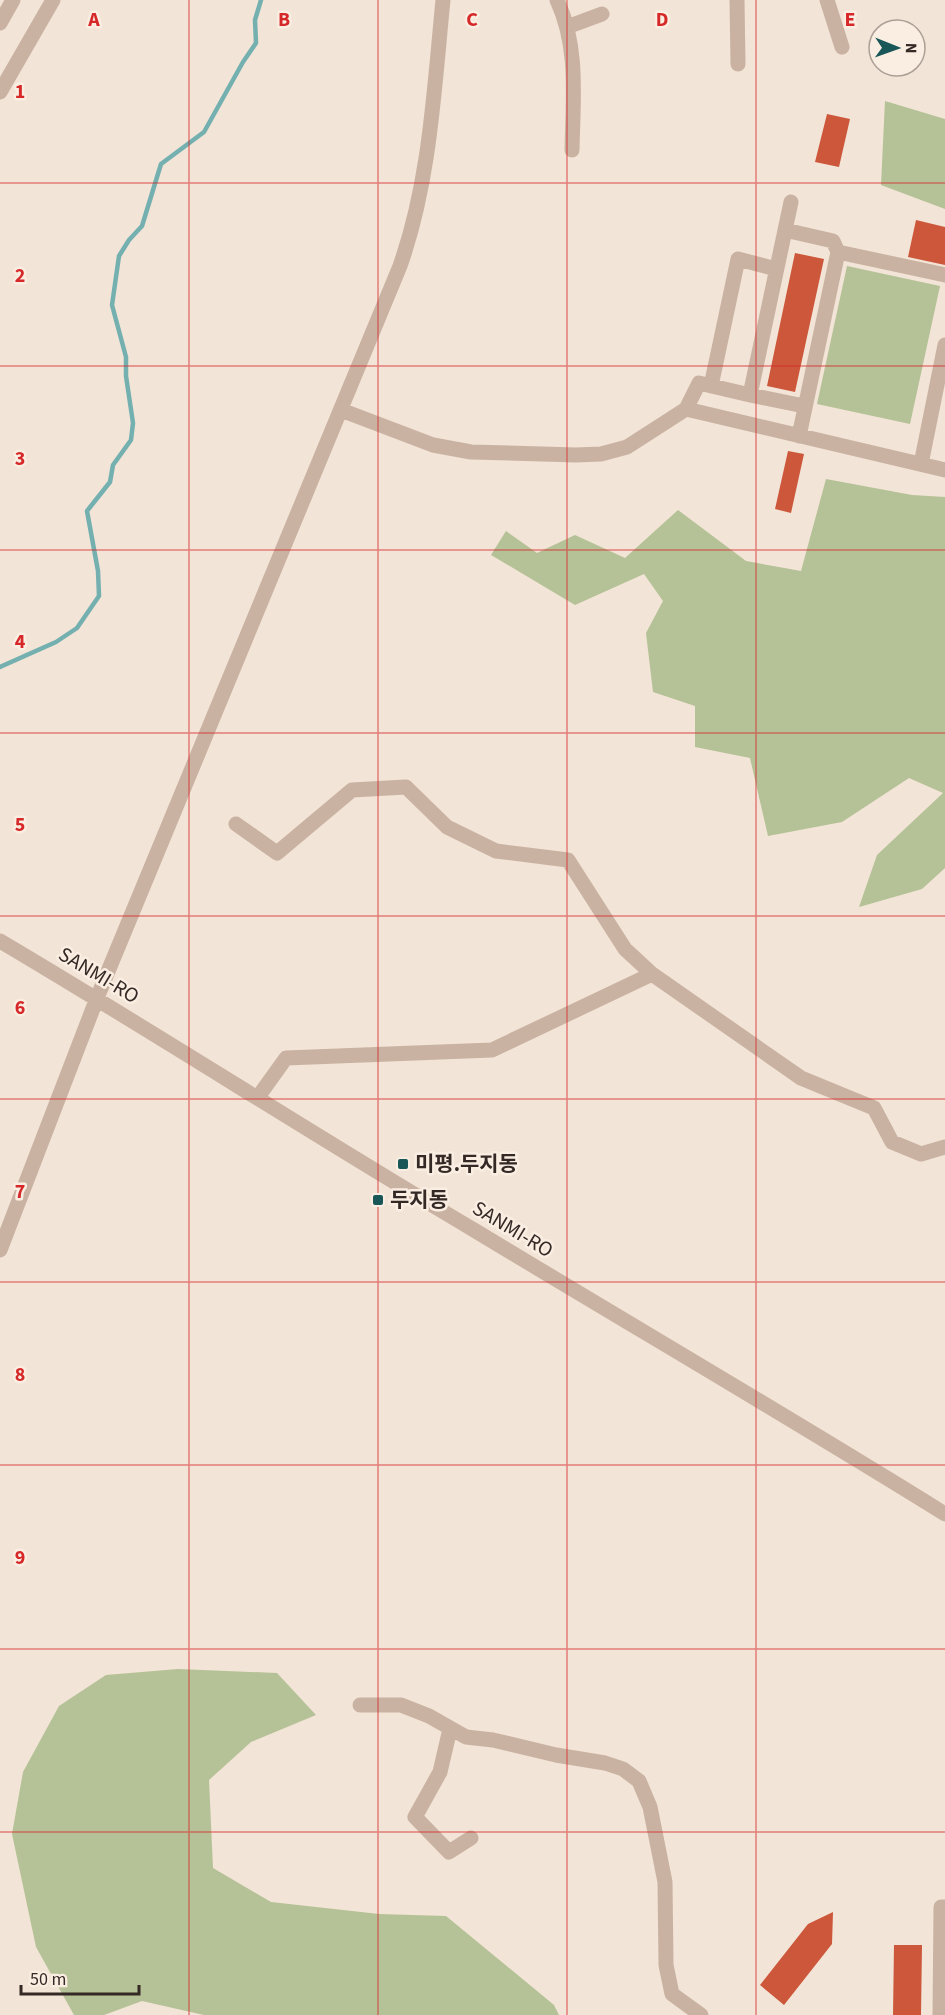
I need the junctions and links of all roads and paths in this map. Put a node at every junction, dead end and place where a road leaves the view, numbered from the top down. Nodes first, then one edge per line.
1 (13, 0) edge
2 (53, 0) edge
3 (443, 0) edge
4 (556, 0) edge
5 (737, 0) edge
6 (827, 0) edge
7 (602, 14) dead end
8 (0, 23) edge
9 (567, 27) junction
10 (843, 47) dead end
11 (738, 64) dead end
12 (0, 92) edge
13 (572, 150) dead end
14 (791, 202) dead end
15 (785, 230) junction
16 (838, 252) junction
17 (777, 269) junction
18 (945, 275) edge
19 (945, 345) edge
20 (711, 386) junction
21 (750, 394) junction
22 (804, 406) junction
23 (341, 410) junction
24 (686, 410) junction
25 (799, 436) junction
26 (921, 464) junction
27 (945, 470) edge
28 (236, 824) dead end
29 (0, 941) edge
30 (652, 974) junction
31 (97, 998) junction
32 (258, 1096) junction
33 (945, 1147) edge
34 (0, 1250) edge
35 (945, 1514) edge
36 (360, 1705) dead end
37 (450, 1729) junction
38 (471, 1838) dead end
39 (945, 1907) edge
40 (701, 2015) edge
41 (940, 2015) edge

1 - 8 street
2 - 12 street
3 - 23 street
4 - 9 street
5 - 11 street
6 - 10 street
7 - 9 street
9 - 13 street
14 - 15 street
15 - 16 street
15 - 17 street
16 - 18 street
16 - 22 street
17 - 20 street
17 - 21 street
19 - 26 street
20 - 21 street
20 - 24 street
21 - 22 street
22 - 25 street
23 - 24 street
23 - 31 street
24 - 25 street
25 - 26 street
26 - 27 street
28 - 30 street
29 - 31 street, SANMI-RO
30 - 32 street
30 - 33 street
31 - 32 street, SANMI-RO
31 - 34 street
32 - 35 street, SANMI-RO
36 - 37 street
37 - 38 street
37 - 40 street
39 - 41 street

